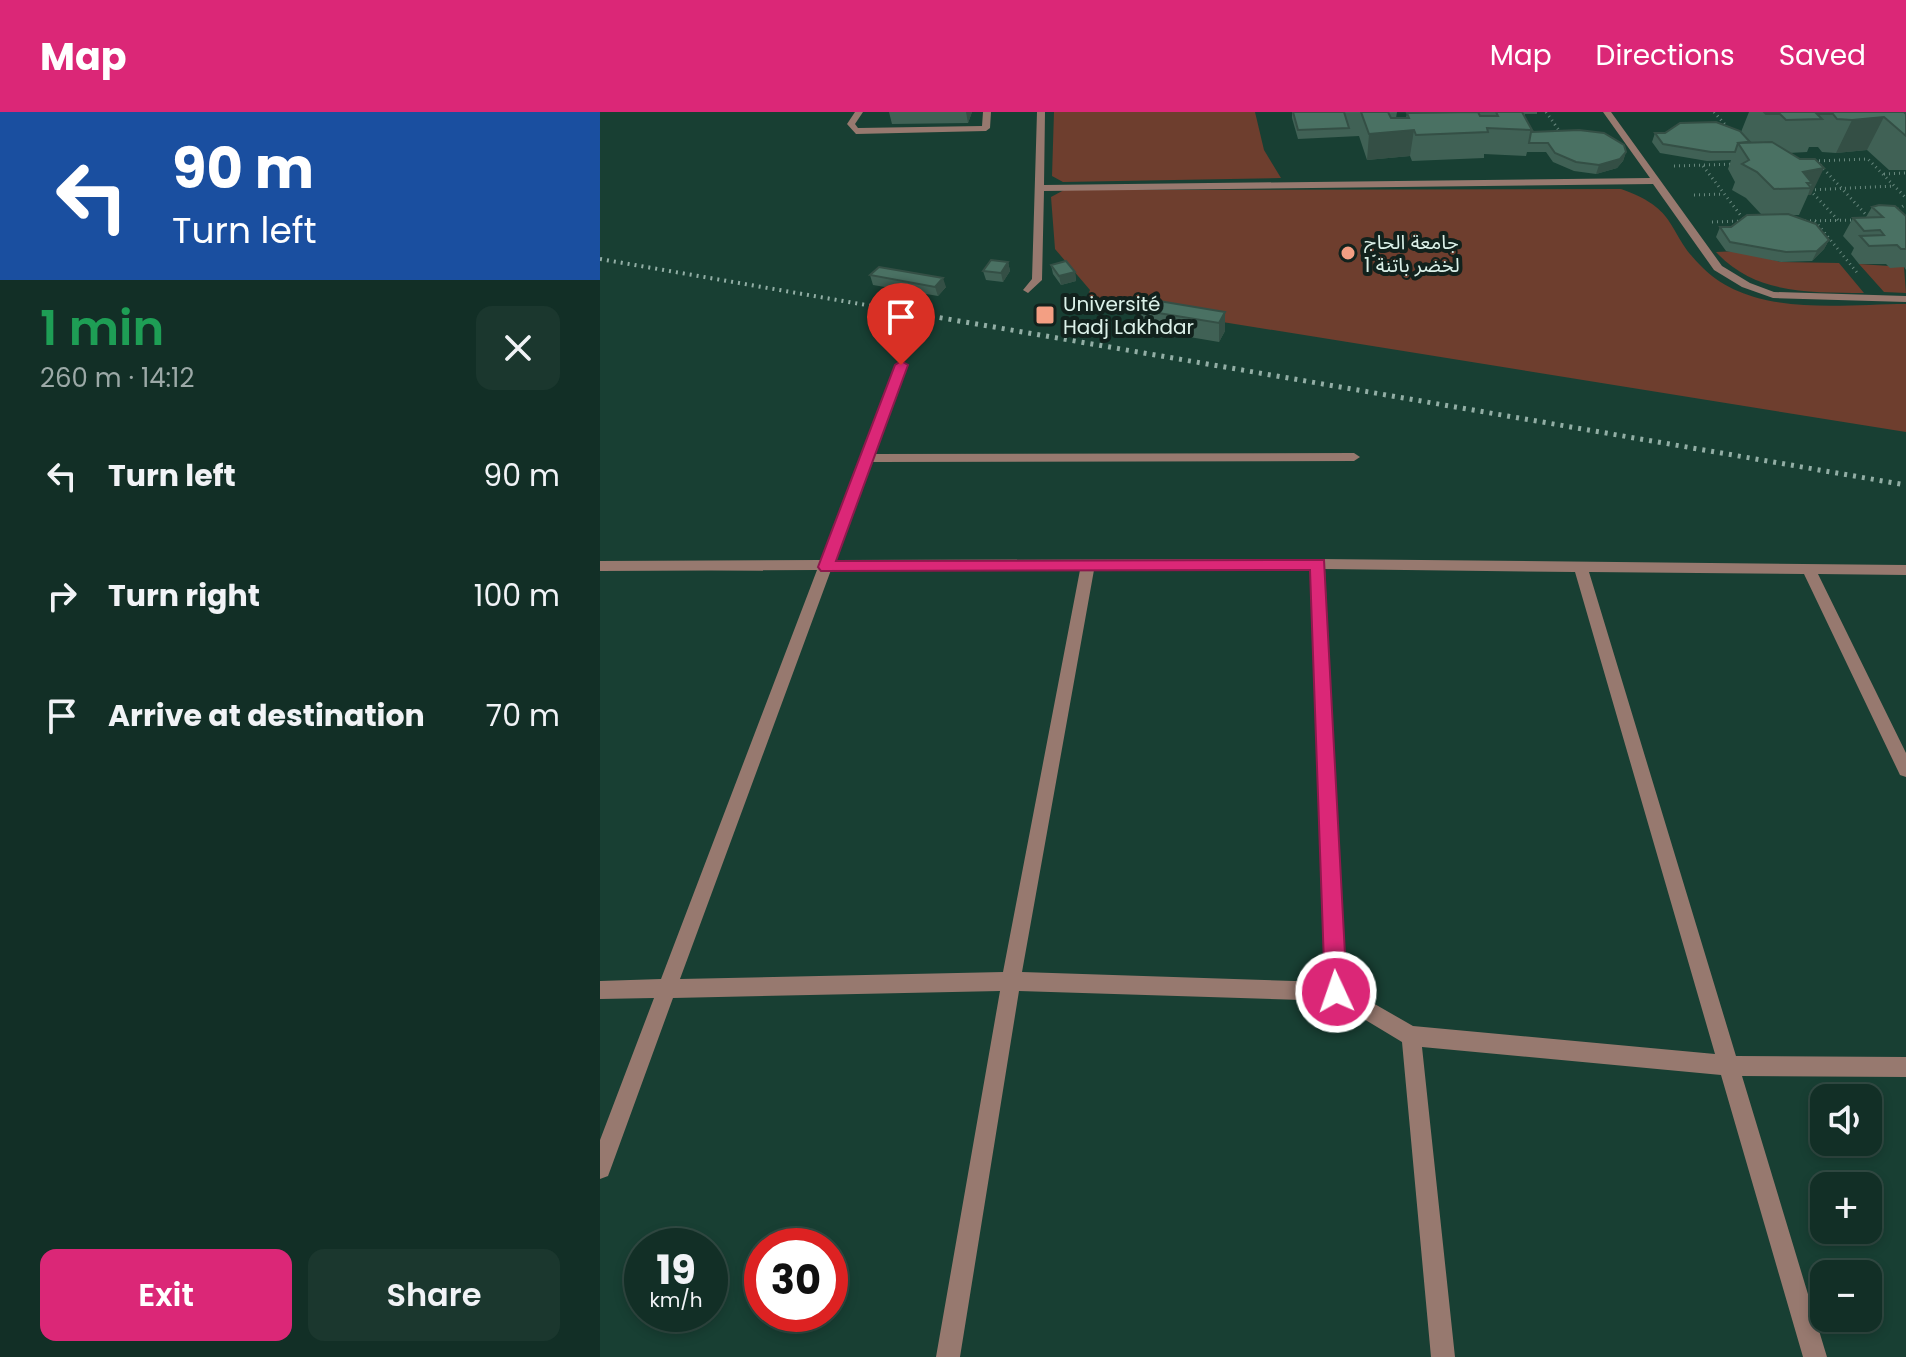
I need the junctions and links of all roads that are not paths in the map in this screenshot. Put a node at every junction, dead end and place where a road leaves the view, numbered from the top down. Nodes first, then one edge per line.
1 (859, 112) edge
2 (987, 112) edge
3 (1041, 112) edge
4 (1607, 112) edge
5 (1654, 181) junction
6 (1040, 188) junction
7 (1028, 290) dead end
8 (1906, 299) edge
9 (901, 365) dead end
10 (1354, 457) dead end
11 (867, 458) junction
12 (1318, 564) junction
13 (600, 566) edge
14 (826, 567) junction
15 (1087, 567) junction
16 (1581, 569) junction
17 (1809, 570) junction
18 (1906, 570) edge
19 (1906, 770) edge
20 (1011, 981) junction
21 (669, 989) junction
22 (600, 990) edge
23 (1336, 992) junction
24 (1411, 1036) junction
25 (1731, 1066) junction
26 (1906, 1067) edge
27 (600, 1168) edge
28 (948, 1357) edge
29 (1443, 1357) edge
30 (1815, 1357) edge

1 - 2 street
3 - 6 street
4 - 5 street
5 - 6 street
5 - 8 street
6 - 7 street
9 - 11 street
10 - 11 street
11 - 14 street
12 - 15 street
12 - 16 street
12 - 23 street
13 - 14 street
14 - 15 street
14 - 21 street
15 - 20 street
16 - 17 street
16 - 25 street
17 - 18 street
17 - 19 street
20 - 21 street
20 - 23 street
20 - 28 street
21 - 22 street
21 - 27 street
23 - 24 street
24 - 25 street
24 - 29 street
25 - 26 street
25 - 30 street

